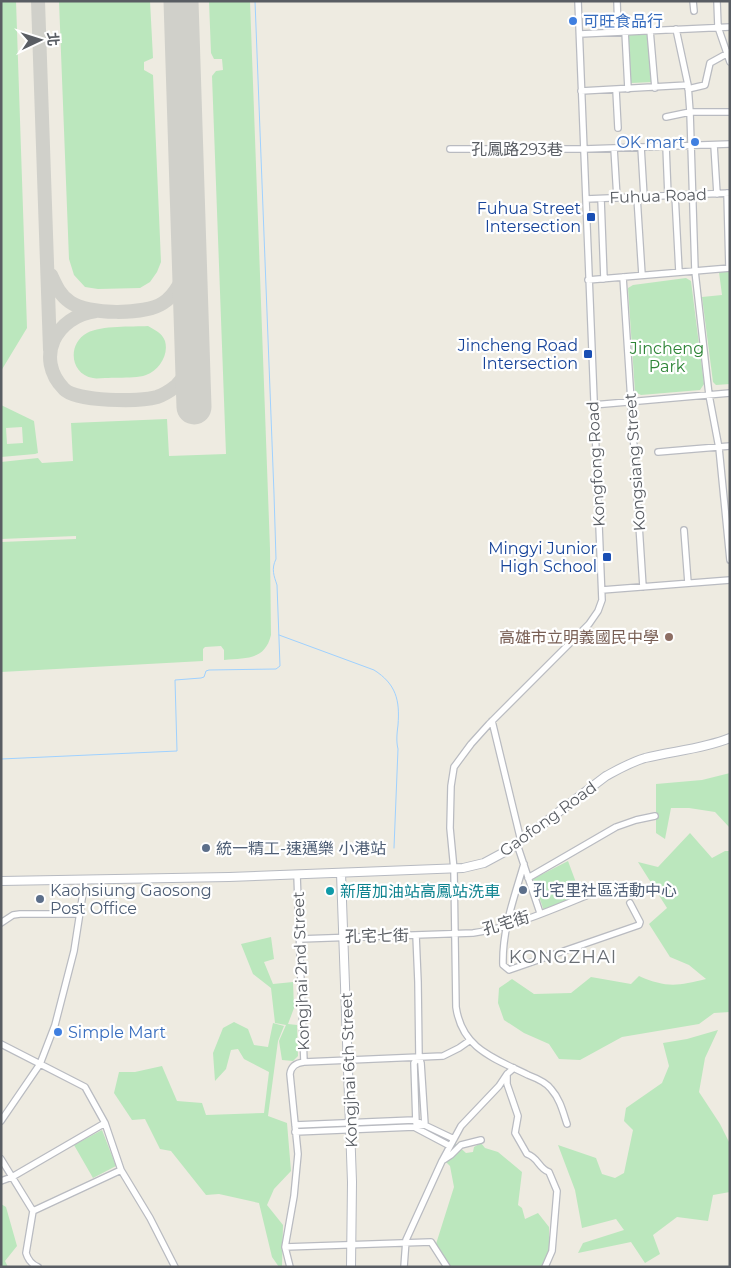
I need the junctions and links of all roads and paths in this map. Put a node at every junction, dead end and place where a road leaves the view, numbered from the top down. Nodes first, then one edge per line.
1 (578, 1) edge
2 (617, 1) edge
3 (693, 1) edge
4 (717, 1) edge
5 (694, 11) dead end
6 (718, 27) junction
7 (730, 27) edge
8 (676, 29) junction
9 (650, 30) junction
10 (618, 31) junction
11 (625, 31) junction
12 (580, 34) junction
13 (728, 52) edge
14 (730, 62) edge
15 (688, 87) junction
16 (655, 88) junction
17 (628, 89) junction
18 (616, 90) junction
19 (581, 91) junction
20 (690, 112) junction
21 (730, 112) edge
22 (666, 117) dead end
23 (618, 128) dead end
24 (730, 144) edge
25 (691, 145) junction
26 (714, 145) junction
27 (666, 146) junction
28 (641, 147) junction
29 (614, 148) junction
30 (450, 149) dead end
31 (584, 149) junction
32 (728, 193) edge
33 (717, 194) junction
34 (692, 195) junction
35 (672, 196) junction
36 (641, 197) junction
37 (601, 198) junction
38 (617, 198) junction
39 (586, 199) junction
40 (729, 268) edge
41 (694, 271) junction
42 (678, 272) junction
43 (642, 275) junction
44 (623, 277) junction
45 (604, 279) junction
46 (588, 280) junction
47 (730, 393) edge
48 (709, 395) junction
49 (631, 402) junction
50 (593, 405) junction
51 (730, 446) edge
52 (719, 448) junction
53 (658, 452) dead end
54 (684, 530) dead end
55 (730, 560) edge
56 (730, 580) edge
57 (688, 583) junction
58 (643, 587) junction
59 (602, 590) junction
60 (492, 721) junction
61 (730, 738) edge
62 (655, 816) dead end
63 (519, 843) junction
64 (524, 864) junction
65 (454, 870) junction
66 (297, 874) junction
67 (340, 874) junction
68 (528, 878) junction
69 (85, 880) junction
70 (1, 881) edge
71 (613, 885) dead end
72 (630, 903) dead end
73 (540, 913) junction
74 (79, 914) junction
75 (1, 923) edge
76 (506, 926) junction
77 (454, 933) junction
78 (416, 935) junction
79 (344, 936) junction
80 (299, 939) junction
81 (469, 1041) junction
82 (1, 1044) edge
83 (418, 1057) junction
84 (348, 1060) junction
85 (304, 1062) junction
86 (40, 1064) junction
87 (514, 1068) junction
88 (507, 1074) junction
89 (1, 1121) edge
90 (104, 1123) junction
91 (416, 1124) junction
92 (567, 1124) dead end
93 (295, 1125) junction
94 (425, 1125) junction
95 (350, 1126) junction
96 (295, 1132) junction
97 (454, 1139) junction
98 (481, 1140) dead end
99 (450, 1146) junction
100 (1, 1159) edge
101 (442, 1161) junction
102 (121, 1170) junction
103 (12, 1178) junction
104 (1, 1181) edge
105 (33, 1211) junction
106 (406, 1243) junction
107 (352, 1245) junction
108 (285, 1247) junction
109 (38, 1267) edge
110 (175, 1267) edge
111 (290, 1267) edge
112 (351, 1267) edge
113 (404, 1267) edge
114 (446, 1267) edge
115 (545, 1267) edge

1 - 12 street, Kongfong Road
2 - 10 street
3 - 5 street
4 - 6 street
6 - 7 street
6 - 8 street
6 - 13 street
8 - 9 street
8 - 15 street
9 - 11 street
9 - 16 street
10 - 11 street
10 - 12 street
11 - 17 street
12 - 19 street, Kongfong Road
13 - 14 street
13 - 15 street
15 - 16 street
15 - 20 street
16 - 17 street
17 - 18 street
18 - 19 street
18 - 23 street
19 - 31 street, Kongfong Road
20 - 21 street
20 - 22 street
20 - 25 street
24 - 26 street, 孔鳳路293巷
25 - 26 street, 孔鳳路293巷
25 - 27 street, 孔鳳路293巷
25 - 34 street
26 - 33 street
27 - 28 street, 孔鳳路293巷
27 - 35 street
28 - 29 street, 孔鳳路293巷
28 - 36 street
29 - 31 street, 孔鳳路293巷
29 - 38 street
30 - 31 street, 孔鳳路293巷
31 - 39 street, Kongfong Road
32 - 33 street, Fuhua Road
32 - 40 street
33 - 34 street, Fuhua Road
34 - 35 street, Fuhua Road
34 - 41 street
35 - 36 street, Fuhua Road
35 - 42 street
36 - 38 street, Fuhua Road
36 - 43 street
37 - 38 street, Fuhua Road
37 - 39 street, Fuhua Road
37 - 45 street
39 - 46 street, Kongfong Road
40 - 41 street
41 - 42 street
41 - 48 street
42 - 43 street
43 - 44 street
44 - 45 street
44 - 49 street, Kongsiang Street
45 - 46 street
46 - 50 street, Kongfong Road
47 - 48 street
48 - 49 street
48 - 52 street
49 - 50 street
49 - 58 street, Kongsiang Street
50 - 59 street, Kongfong Road
51 - 52 street
52 - 53 street
52 - 55 street
54 - 57 street
56 - 57 street
57 - 58 street
58 - 59 street
59 - 60 street, Kongfong Road
60 - 63 street
60 - 65 street, Kongfong Road
61 - 63 street, Gaofong Road
62 - 68 street
63 - 64 street
63 - 65 street, Gaofong Road
64 - 68 street
64 - 76 street
65 - 67 street, Gaofong Road
65 - 77 street, Kongfong Road
66 - 67 street, Gaofong Road
66 - 69 street, Gaofong Road
66 - 80 street, Kongjhai 2nd Street
67 - 79 street, Kongjhai 6th Street
68 - 73 street
69 - 70 street, Gaofong Road
69 - 74 street
71 - 73 street, 孔宅街
72 - 76 street
73 - 76 street, 孔宅街
74 - 75 street
74 - 86 street
76 - 77 street, 孔宅街
77 - 78 street, 孔宅七街
77 - 81 street, Kongfong Road
78 - 79 street, 孔宅七街
78 - 83 street
79 - 80 street, 孔宅七街
79 - 84 street, Kongjhai 6th Street
80 - 85 street, Kongjhai 2nd Street
81 - 83 street
81 - 87 street
82 - 86 street
83 - 84 street
83 - 91 street
83 - 94 street
84 - 85 street
84 - 95 street, Kongjhai 6th Street
85 - 93 street, Kongjhai 2nd Street
86 - 89 street
86 - 90 street
87 - 88 street
87 - 92 street
88 - 97 street
88 - 115 street
90 - 102 street
90 - 103 street
91 - 94 street
91 - 95 street
91 - 99 street
93 - 95 street
93 - 96 street, Kongjhai 2nd Street
94 - 97 street
95 - 96 street
95 - 107 street, Kongjhai 6th Street
96 - 108 street, Kongjhai 2nd Street
97 - 99 street
98 - 101 street
99 - 101 street
100 - 103 street
101 - 106 street
102 - 105 street
102 - 110 street
103 - 104 street
103 - 105 street
105 - 109 street
106 - 107 street
106 - 113 street
106 - 114 street
107 - 108 street
107 - 112 street, Kongjhai 6th Street
108 - 111 street, Kongjhai 2nd Street

